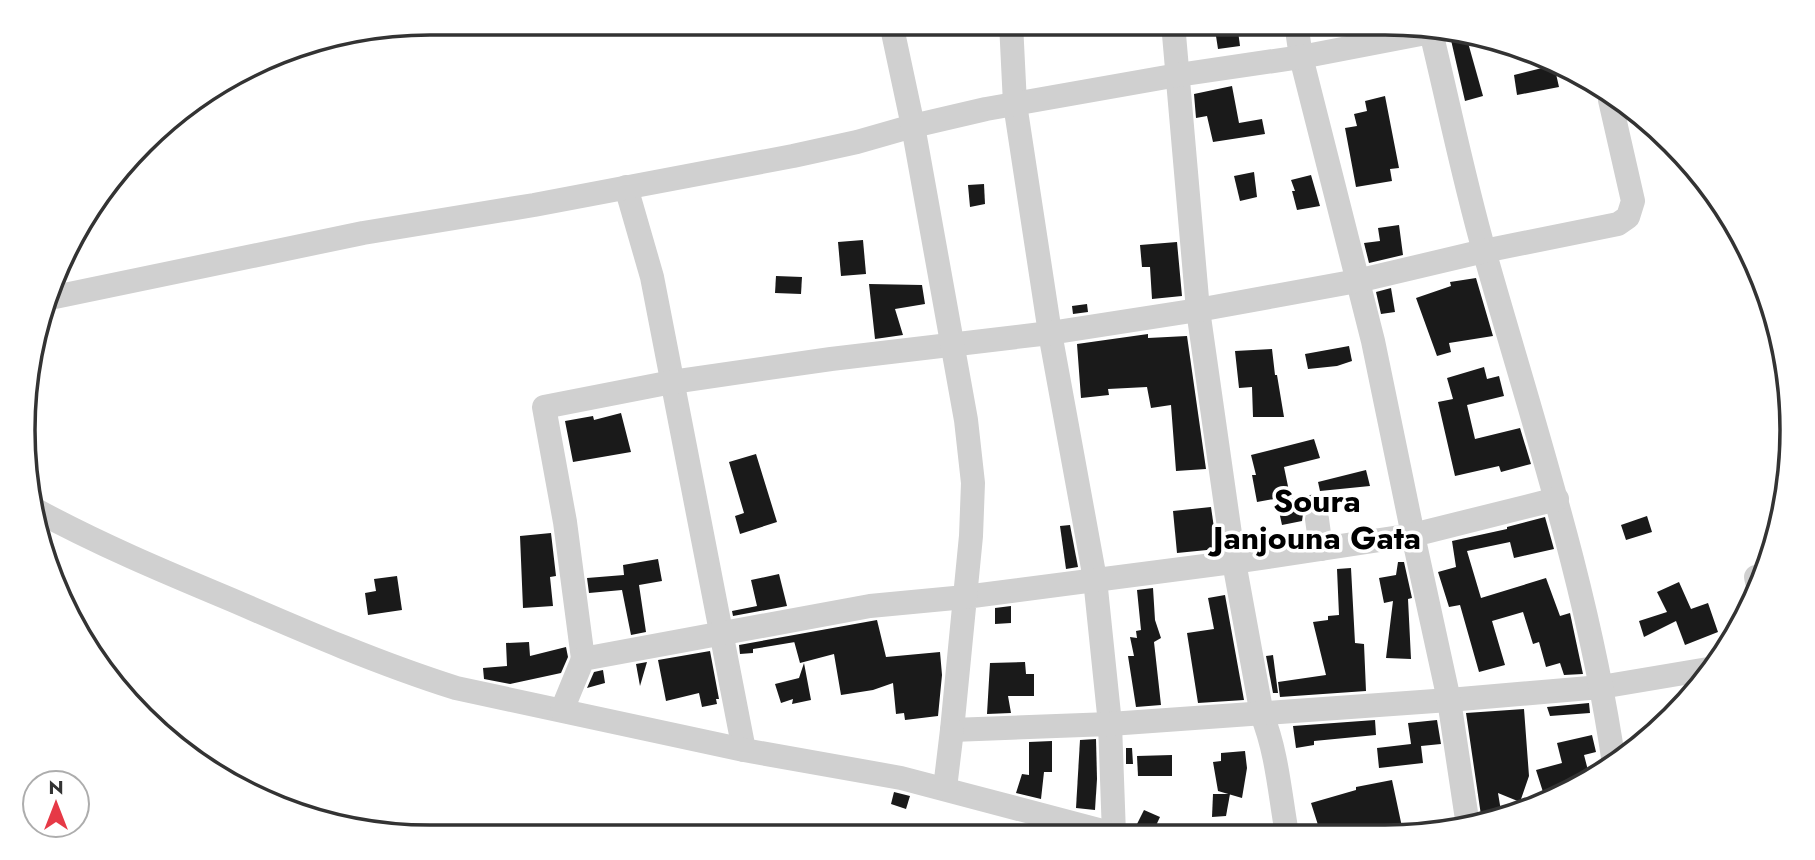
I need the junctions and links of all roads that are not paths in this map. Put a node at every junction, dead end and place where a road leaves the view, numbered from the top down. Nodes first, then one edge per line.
1 (894, 35) edge
2 (1012, 35) edge
3 (1174, 35) edge
4 (1298, 35) edge
5 (1410, 36) edge
6 (1432, 38) edge
7 (1301, 57) junction
8 (1178, 75) junction
9 (1015, 104) junction
10 (1613, 108) edge
11 (913, 126) junction
12 (626, 187) junction
13 (1484, 251) junction
14 (1357, 281) junction
15 (59, 296) edge
16 (1198, 310) junction
17 (1050, 333) junction
18 (952, 344) junction
19 (673, 382) junction
20 (1557, 499) junction
21 (45, 515) edge
22 (1317, 519) dead end
23 (1413, 535) junction
24 (1321, 549) junction
25 (1234, 562) junction
26 (1095, 579) junction
27 (965, 597) junction
28 (721, 633) junction
29 (583, 659) junction
30 (1697, 671) edge
31 (1601, 687) junction
32 (1449, 700) junction
33 (562, 710) junction
34 (1262, 715) junction
35 (1110, 724) junction
36 (952, 730) junction
37 (744, 750) junction
38 (1612, 752) edge
39 (945, 788) junction
40 (1467, 816) edge
41 (1079, 825) edge
42 (1116, 825) edge
43 (1285, 825) edge

1 - 11 street
2 - 9 street
3 - 8 street
4 - 7 street
5 - 7 street
6 - 13 street
7 - 8 street
7 - 14 street
8 - 9 street
8 - 16 street
9 - 11 street
9 - 17 street
10 - 13 street
11 - 12 street
11 - 18 street
12 - 15 street
12 - 19 street
13 - 14 street
13 - 20 street
14 - 16 street
14 - 23 street
16 - 17 street
16 - 25 street
17 - 18 street
17 - 26 street
18 - 19 street
18 - 27 street
19 - 28 street
19 - 29 street
20 - 23 street
20 - 31 street
21 - 33 street
22 - 24 street
23 - 24 street
23 - 32 street
24 - 25 street
25 - 26 street
25 - 34 street
26 - 27 street
26 - 35 street
27 - 28 street
27 - 36 street
28 - 29 street
28 - 37 street
29 - 33 street
30 - 31 street
31 - 32 street
31 - 38 street
32 - 34 street
32 - 40 street
33 - 37 street
34 - 35 street
34 - 43 street
35 - 36 street
35 - 42 street
36 - 39 street
37 - 39 street
39 - 41 street

